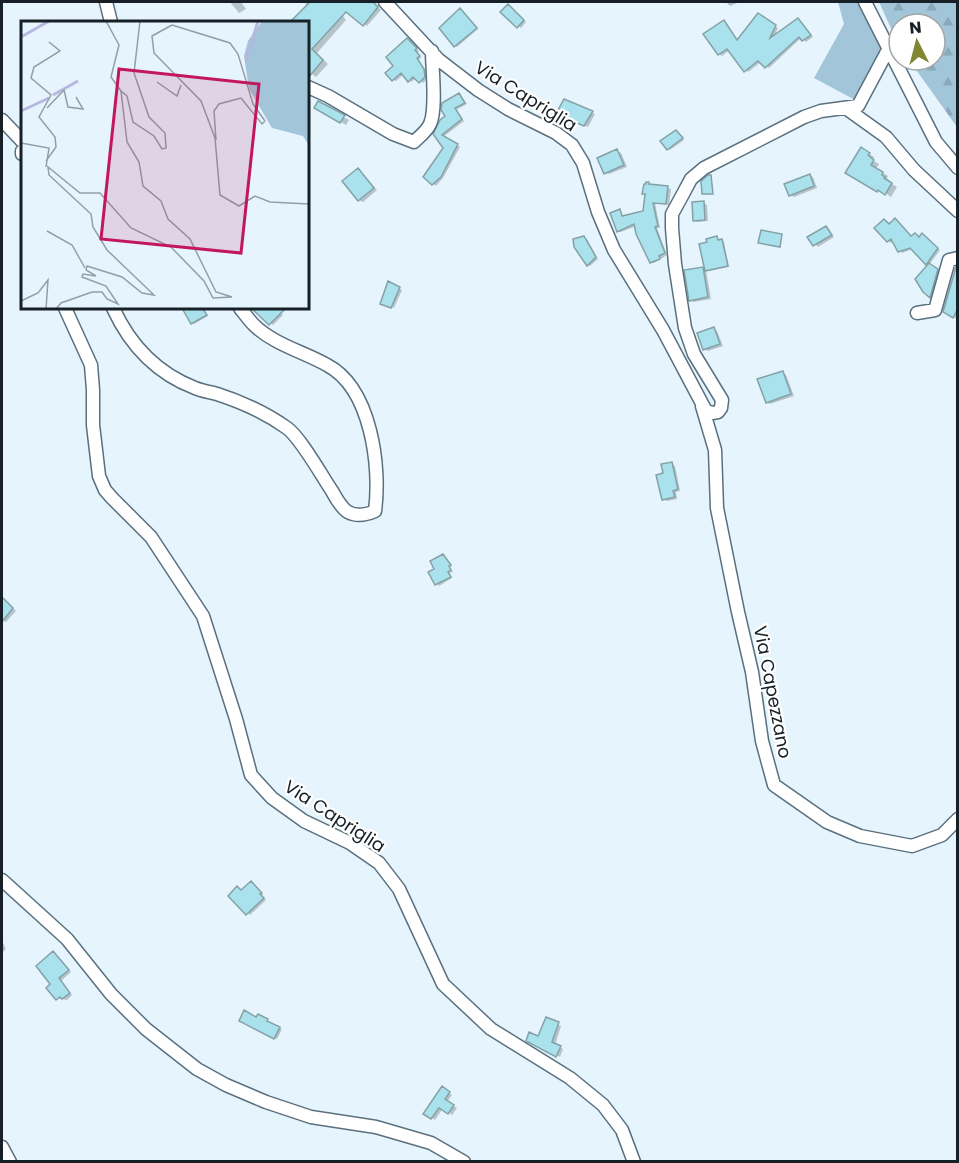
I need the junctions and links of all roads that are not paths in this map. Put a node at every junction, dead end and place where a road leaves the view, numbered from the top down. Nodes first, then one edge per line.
1 (106, 2) edge
2 (384, 2) edge
3 (865, 2) edge
4 (111, 21) edge
5 (887, 44) edge
6 (432, 51) junction
7 (887, 52) edge
8 (901, 72) edge
9 (309, 87) edge
10 (847, 109) junction
11 (2, 120) edge
12 (21, 140) edge
13 (957, 168) edge
14 (957, 211) edge
15 (957, 258) edge
16 (65, 309) edge
17 (113, 309) edge
18 (241, 309) edge
19 (917, 313) dead end
20 (701, 402) junction
21 (957, 819) edge
22 (2, 880) edge
23 (2, 1147) edge
24 (10, 1161) edge
25 (464, 1161) edge
26 (634, 1161) edge

1 - 4 street
2 - 6 street, Via Capriglia
3 - 5 street
6 - 9 street
6 - 20 street, Via Capriglia
7 - 10 street
8 - 13 street
10 - 14 street
10 - 20 street
11 - 12 street
15 - 19 street
16 - 26 street, Via Capriglia
17 - 18 street
20 - 21 street, Via Capezzano
22 - 25 street
23 - 24 street

